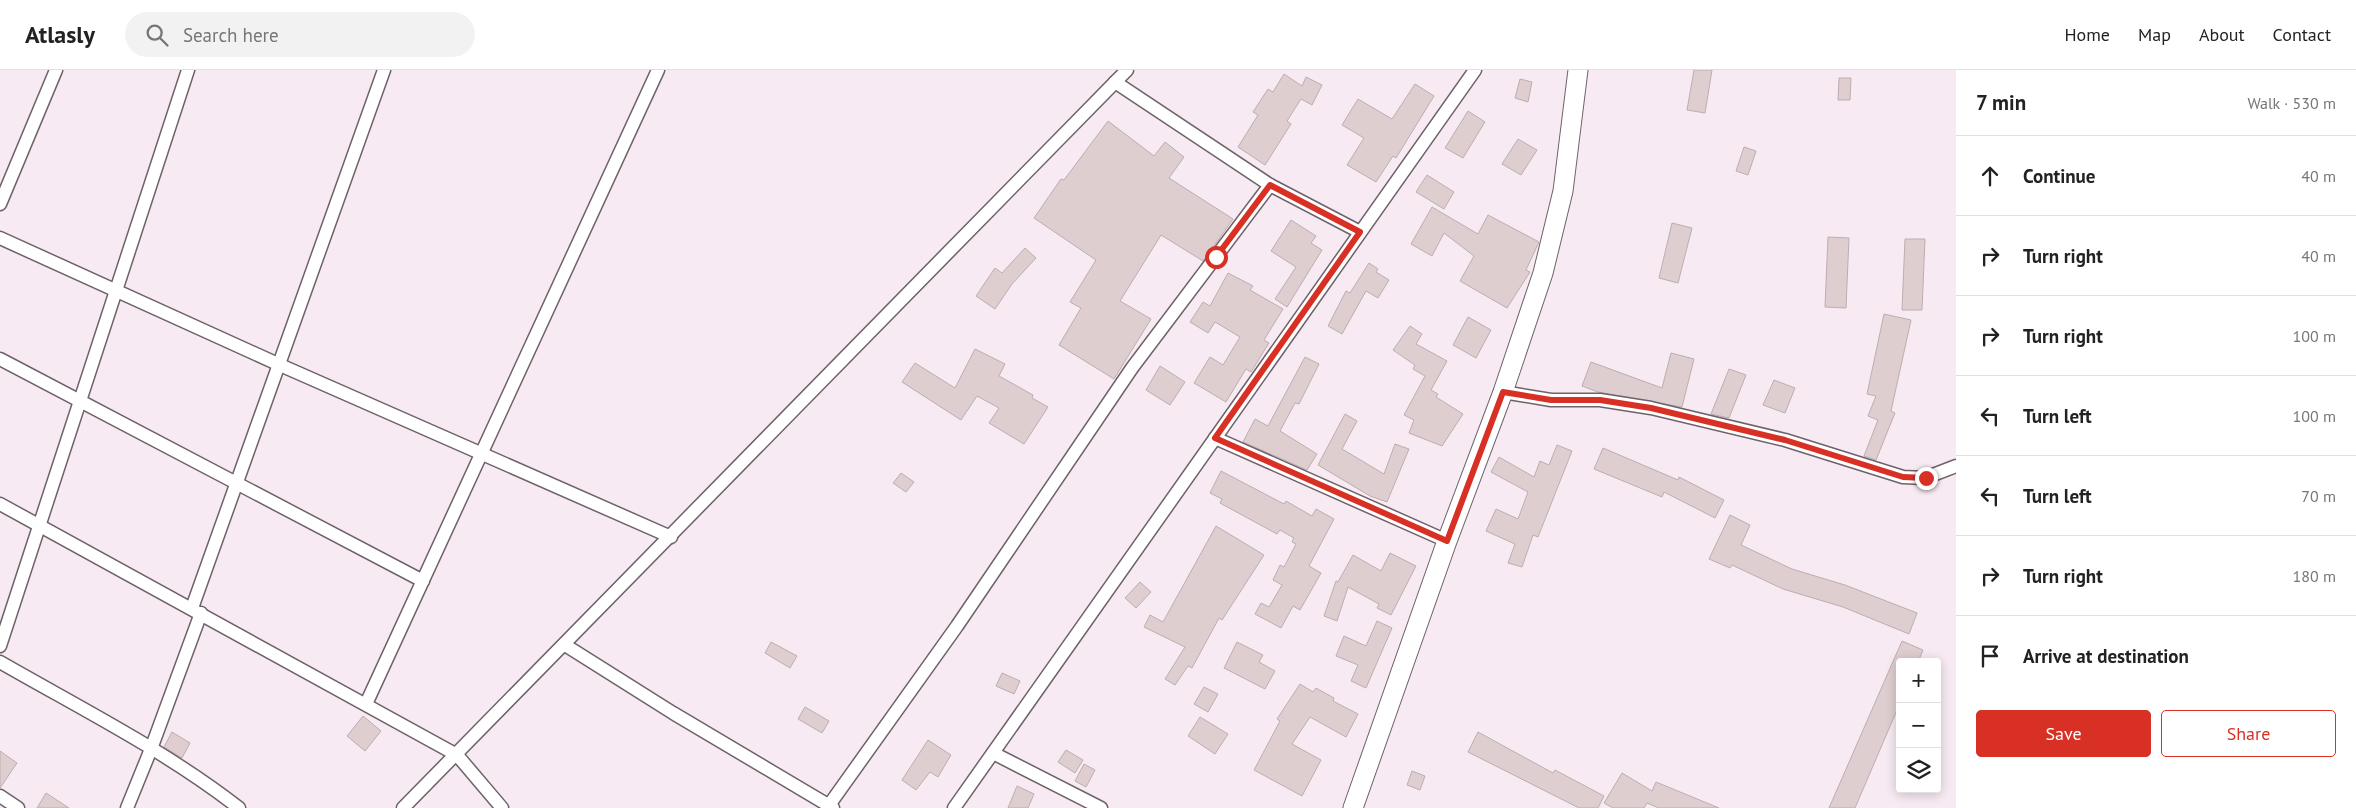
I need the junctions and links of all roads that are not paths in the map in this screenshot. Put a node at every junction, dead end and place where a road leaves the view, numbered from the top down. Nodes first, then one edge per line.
1 (56, 70) edge
2 (188, 70) edge
3 (384, 70) edge
4 (658, 70) edge
5 (1127, 70) edge
6 (1475, 70) edge
7 (1578, 70) edge
8 (1115, 82) junction
9 (1270, 185) junction
10 (0, 204) edge
11 (1360, 232) junction
12 (0, 238) edge
13 (116, 290) junction
14 (0, 359) edge
15 (280, 364) junction
16 (1503, 392) junction
17 (79, 401) junction
18 (1215, 438) junction
19 (482, 454) junction
20 (1956, 466) edge
21 (237, 484) junction
22 (0, 504) edge
23 (39, 524) junction
24 (671, 536) junction
25 (1447, 541) junction
26 (423, 581) junction
27 (197, 610) junction
28 (565, 645) junction
29 (0, 646) edge
30 (0, 662) edge
31 (366, 704) junction
32 (152, 749) junction
33 (993, 752) junction
34 (457, 755) junction
35 (0, 796) edge
36 (830, 807) edge
37 (18, 808) edge
38 (127, 808) edge
39 (239, 808) edge
40 (403, 808) edge
41 (502, 808) edge
42 (954, 808) edge
43 (1101, 808) edge
44 (1353, 808) edge

1 - 10 street
2 - 13 street
3 - 15 street
4 - 19 street
5 - 8 street
6 - 11 street
7 - 16 main road
8 - 9 street
8 - 24 street
9 - 11 street
9 - 36 street
11 - 18 street
12 - 13 street
13 - 15 street
13 - 17 street
14 - 17 street
15 - 19 street
15 - 21 street
16 - 20 street
16 - 25 main road
17 - 21 street
17 - 23 street
18 - 25 street
18 - 33 street
19 - 24 street
19 - 26 street
21 - 26 street
21 - 27 street
22 - 23 street
23 - 27 street
23 - 29 street
24 - 28 street
25 - 44 main road
26 - 31 street
27 - 31 street
27 - 32 street
28 - 34 street
28 - 36 street
30 - 32 street
31 - 34 street
32 - 38 street
32 - 39 street
33 - 42 street
33 - 43 street
34 - 40 street
34 - 41 street
35 - 37 street

